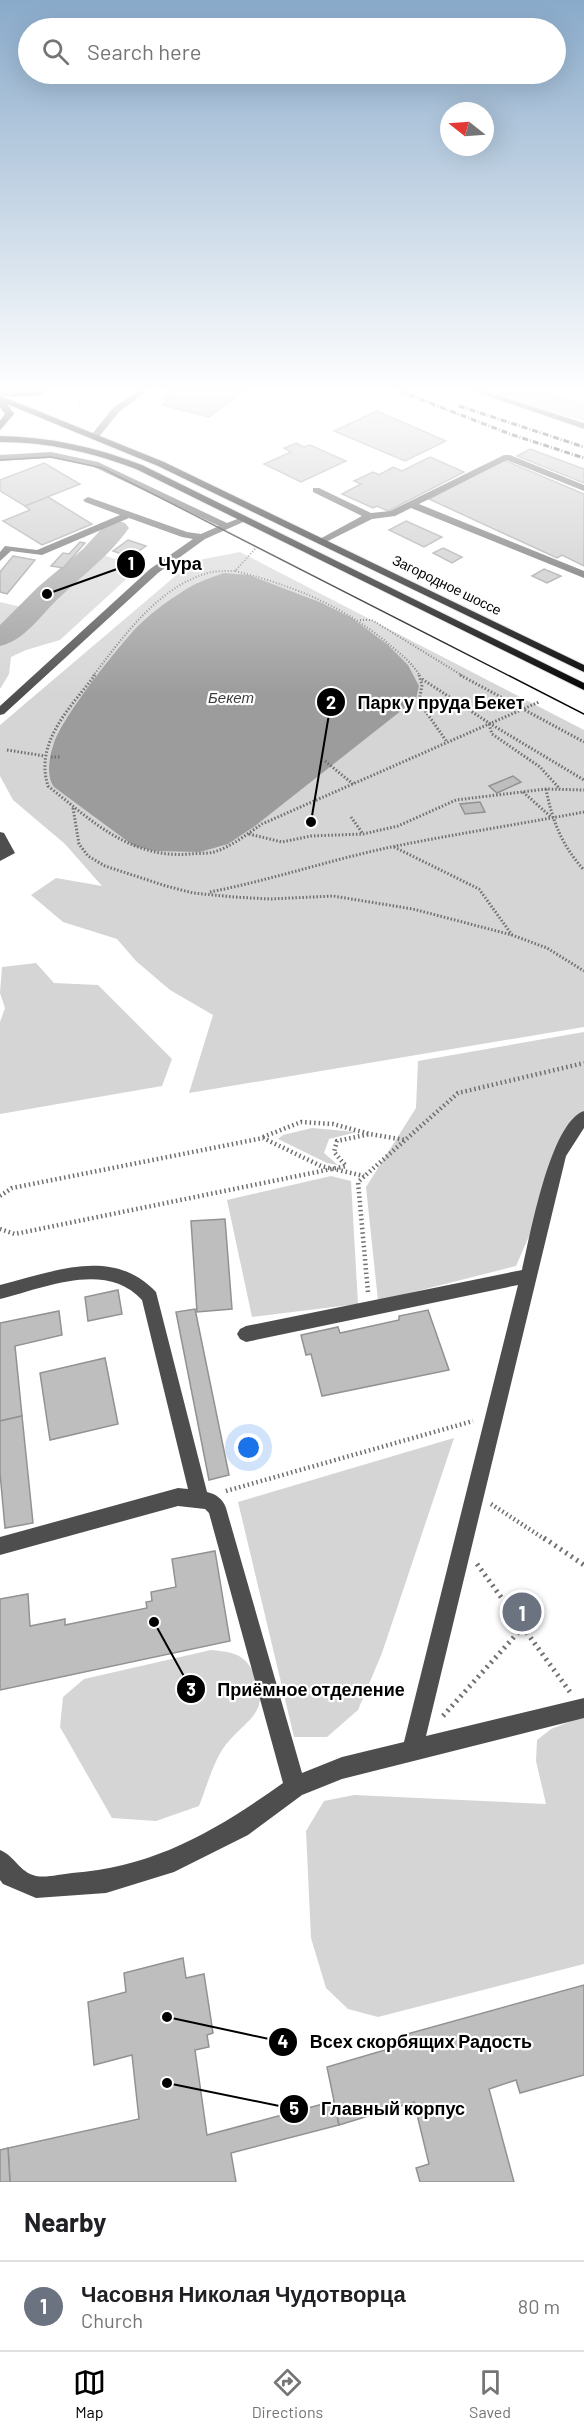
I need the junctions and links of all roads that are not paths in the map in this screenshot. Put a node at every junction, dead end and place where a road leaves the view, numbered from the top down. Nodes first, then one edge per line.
1 (156, 493) edge
2 (192, 493) edge
3 (221, 493) edge
4 (322, 493) edge
5 (436, 493) edge
6 (88, 500) dead end
7 (412, 505) junction
8 (128, 514) junction
9 (370, 516) junction
10 (245, 519) junction
11 (226, 526) junction
12 (0, 537) edge
13 (202, 537) junction
14 (321, 541) junction
15 (9, 548) junction
16 (0, 558) edge
17 (584, 575) edge
18 (584, 669) edge
19 (584, 687) edge
20 (0, 712) edge
21 (0, 836) edge
22 (0, 857) edge
23 (584, 1117) edge
24 (529, 1276) junction
25 (0, 1292) edge
26 (246, 1334) dead end
27 (199, 1498) junction
28 (0, 1546) edge
29 (583, 1708) edge
30 (412, 1750) junction
31 (295, 1787) junction
32 (0, 1861) edge

1 - 11 street
2 - 10 main road, Загородное шоссе
3 - 14 main road, Загородное шоссе
4 - 9 street
5 - 7 street
6 - 8 street
7 - 9 street
7 - 17 street
8 - 13 street
8 - 15 street
9 - 14 street
10 - 11 street
10 - 19 main road, Загородное шоссе
11 - 13 street
12 - 15 street
13 - 20 street
14 - 18 main road, Загородное шоссе
15 - 16 street
21 - 22 street
23 - 24 street
24 - 26 street
24 - 30 street
25 - 27 street
27 - 28 street
27 - 31 street
29 - 30 street
30 - 31 street
31 - 32 street

